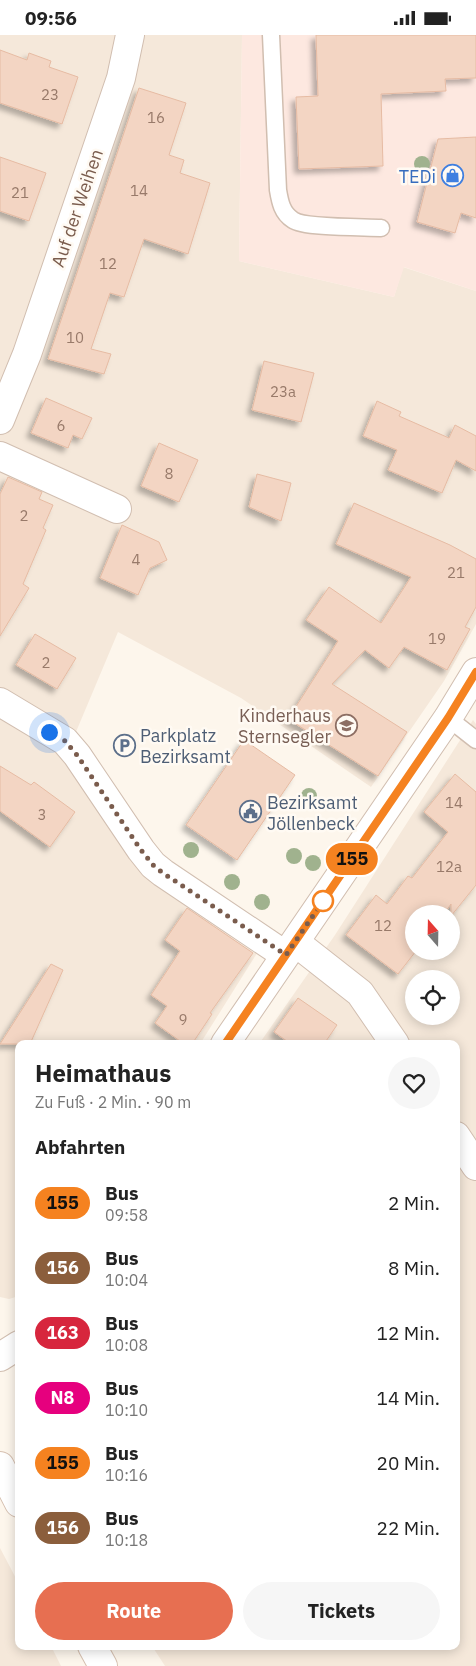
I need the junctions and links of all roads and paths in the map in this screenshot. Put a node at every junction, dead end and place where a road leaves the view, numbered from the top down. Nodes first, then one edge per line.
1 (130, 35) edge
2 (271, 35) edge
3 (381, 228) dead end
4 (8, 376) edge
5 (0, 420) edge
6 (0, 457) edge
7 (117, 509) dead end
8 (476, 672) edge
9 (0, 702) edge
10 (448, 718) junction
11 (476, 741) edge
12 (290, 948) junction
13 (228, 1040) edge
14 (392, 1040) edge
15 (460, 1142) edge
16 (476, 1166) edge
17 (15, 1348) edge
18 (0, 1357) edge
19 (0, 1466) edge
20 (15, 1495) edge
21 (94, 1650) edge
22 (103, 1666) edge

1 - 4 street, Auf der Weihen
2 - 3 lane
4 - 5 street, Auf der Weihen
6 - 7 street
8 - 10 street
9 - 12 street
10 - 11 lane
10 - 12 street
12 - 13 street
12 - 14 street
15 - 16 street
17 - 18 street
19 - 20 street
21 - 22 street

